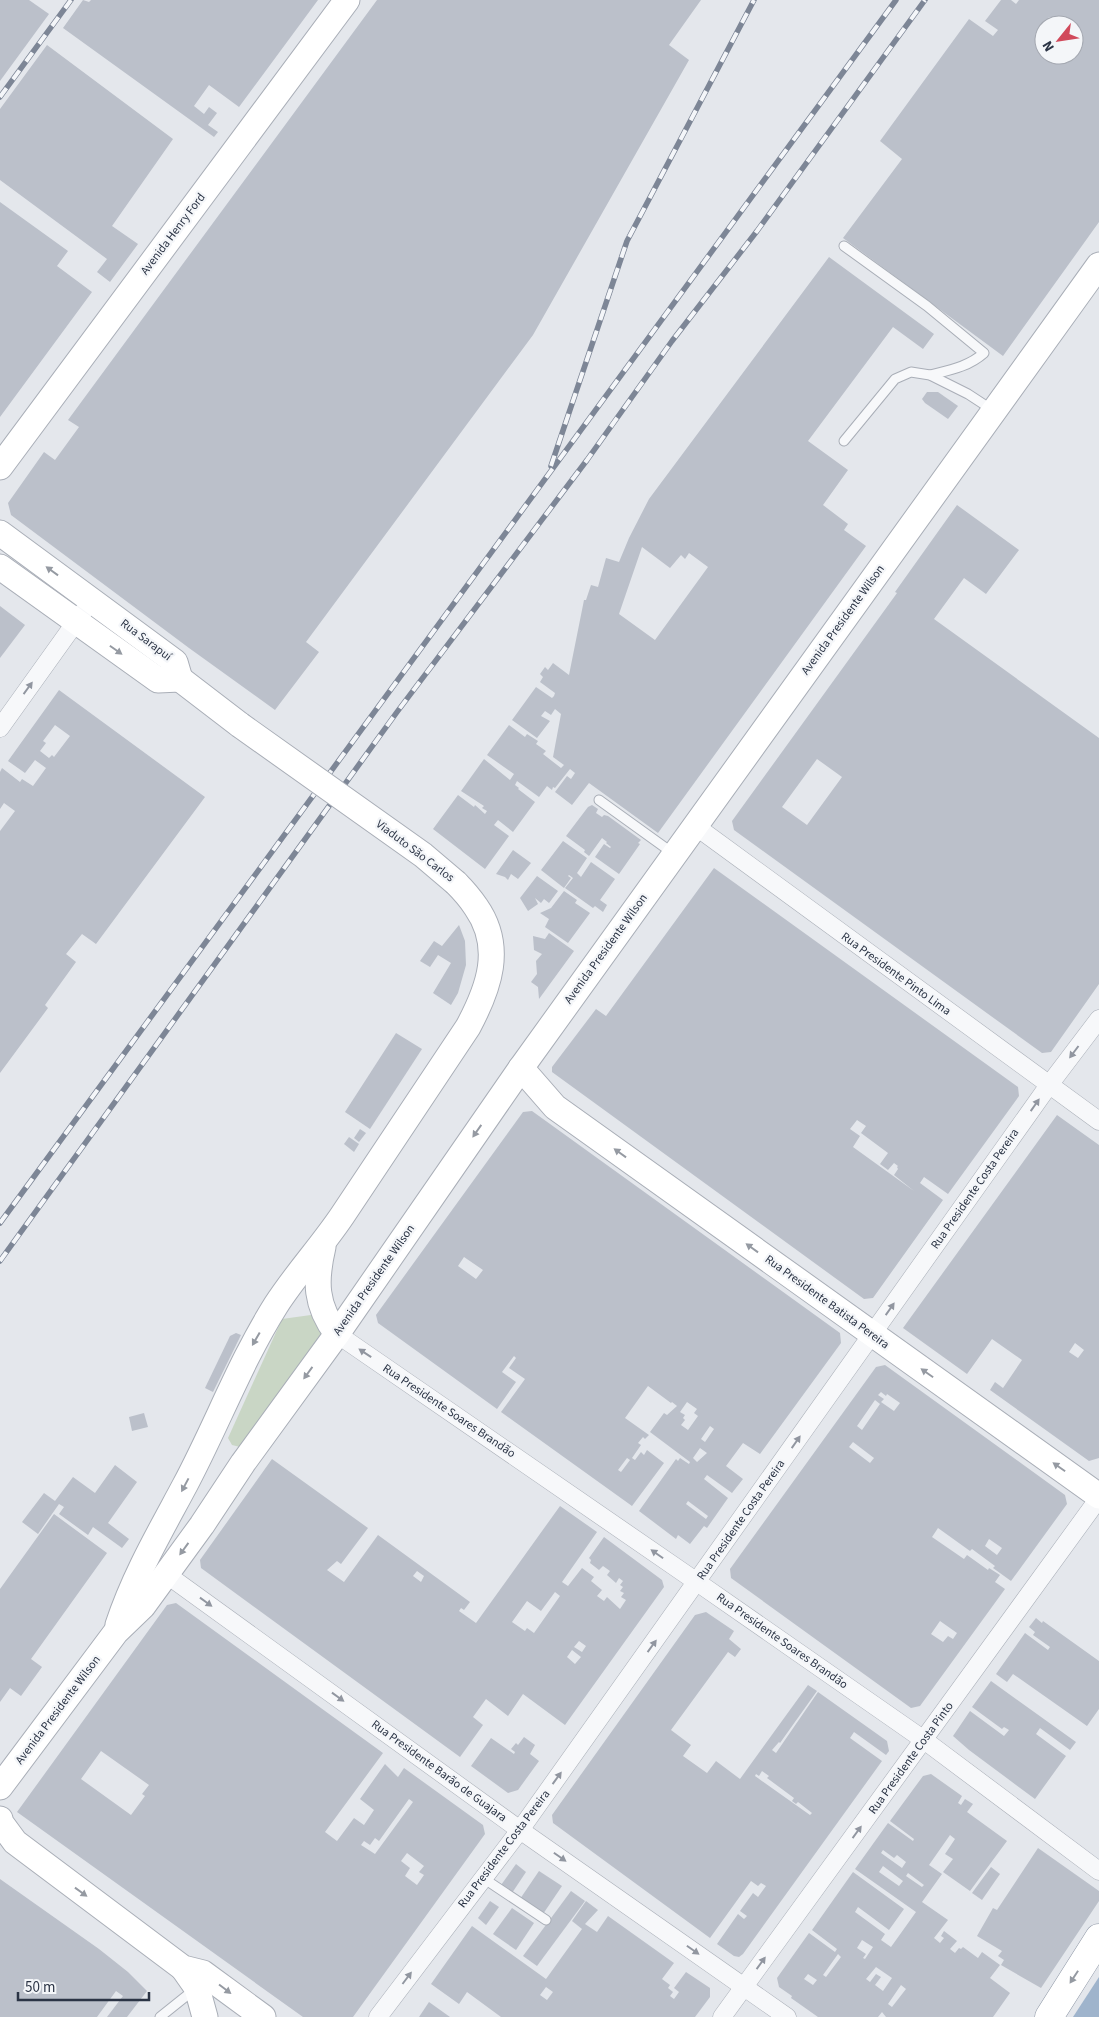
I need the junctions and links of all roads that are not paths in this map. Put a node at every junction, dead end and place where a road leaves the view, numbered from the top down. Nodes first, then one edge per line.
1 (347, 0) edge
2 (844, 246) dead end
3 (1099, 266) edge
4 (930, 375) junction
5 (994, 411) junction
6 (844, 441) dead end
7 (0, 467) edge
8 (0, 533) edge
9 (0, 567) edge
10 (92, 600) junction
11 (76, 622) junction
12 (180, 679) junction
13 (0, 728) edge
14 (599, 800) dead end
15 (694, 825) junction
16 (674, 854) junction
17 (1099, 1019) edge
18 (521, 1068) junction
19 (1049, 1085) junction
20 (505, 1091) junction
21 (555, 1107) junction
22 (1099, 1122) edge
23 (324, 1242) junction
24 (277, 1304) junction
25 (321, 1306) junction
26 (337, 1334) junction
27 (872, 1334) junction
28 (1099, 1497) edge
29 (166, 1574) junction
30 (697, 1582) junction
31 (116, 1632) junction
32 (924, 1740) junction
33 (0, 1787) edge
34 (0, 1819) edge
35 (520, 1830) junction
36 (0, 1852) edge
37 (41, 1863) junction
38 (1099, 1871) edge
39 (483, 1878) junction
40 (546, 1920) dead end
41 (1099, 1938) edge
42 (190, 1978) junction
43 (745, 1986) junction
44 (160, 2017) edge
45 (205, 2017) edge
46 (263, 2017) edge
47 (378, 2017) edge
48 (722, 2017) edge
49 (787, 2017) edge
50 (1048, 2017) edge

1 - 7 main road, Avenida Henry Ford
2 - 4 lane
3 - 5 main road, Avenida Presidente Wilson
4 - 5 lane
4 - 6 lane
5 - 15 main road, Avenida Presidente Wilson
10 -> 8 main road, Rua Sarapuí
9 - 11 main road, Rua Sarapuí
10 - 11 street
10 - 12 main road, Rua Sarapuí
11 -> 12 main road, Rua Sarapuí
13 -> 11 street
12 - 23 main road, Viaduto São Carlos, bridge
14 - 16 lane
15 - 16 main road, Avenida Presidente Wilson
15 - 19 street, Rua Presidente Pinto Lima
16 - 18 main road, Avenida Presidente Wilson
17 -> 19 street, Rua Presidente Costa Pereira
18 - 20 main road, Avenida Presidente Wilson
18 - 21 main road, Rua Presidente Batista Pereira
19 - 22 street, Rua Presidente Pinto Lima
27 -> 19 street, Rua Presidente Costa Pereira
20 - 21 main road, Rua Presidente Batista Pereira
20 -> 26 main road, Avenida Presidente Wilson
27 -> 21 main road, Rua Presidente Batista Pereira
23 - 24 main road, Avenida Presidente Wilson
23 - 25 main road
24 - 25 main road
24 -> 31 main road, Avenida Presidente Wilson
25 - 26 main road
26 -> 29 main road, Avenida Presidente Wilson
30 -> 26 street, Rua Presidente Soares Brandão
28 -> 27 main road, Rua Presidente Batista Pereira
30 -> 27 street, Rua Presidente Costa Pereira
28 - 32 street, Rua Presidente Costa Pinto
29 - 31 main road, Avenida Presidente Wilson
29 -> 35 street, Rua Presidente Barão de Guajara
30 - 32 street, Rua Presidente Soares Brandão
35 -> 30 street, Rua Presidente Costa Pereira
31 - 33 main road, Avenida Presidente Wilson
32 - 38 street, Rua Presidente Soares Brandão
43 -> 32 street, Rua Presidente Costa Pinto
34 - 37 main road
35 - 39 street, Rua Presidente Costa Pereira
35 -> 43 street, Rua Presidente Barão de Guajara
36 - 37 main road
37 -> 42 main road
39 - 40 lane
47 -> 39 street, Rua Presidente Costa Pereira
41 -> 50 highway
42 - 44 lane
42 - 45 main road
42 -> 46 main road
43 - 48 street, Rua Presidente Costa Pinto
43 - 49 street, Rua Presidente Barão de Guajara

